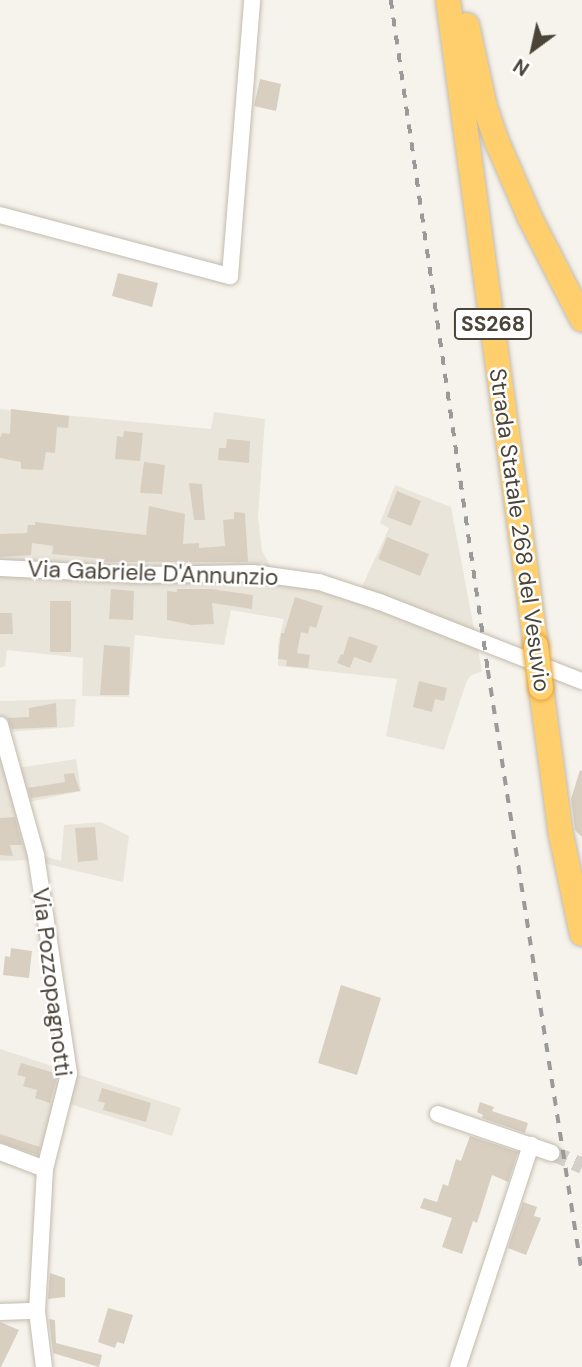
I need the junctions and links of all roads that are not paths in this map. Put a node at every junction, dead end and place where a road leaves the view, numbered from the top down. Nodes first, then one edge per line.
1 (252, 0) edge
2 (448, 0) edge
3 (463, 0) edge
4 (0, 215) edge
5 (582, 319) edge
6 (0, 568) edge
7 (582, 681) edge
8 (0, 725) edge
9 (582, 934) edge
10 (438, 1114) dead end
11 (531, 1145) junction
12 (0, 1152) edge
13 (552, 1153) tunnel mouth
14 (45, 1169) junction
15 (37, 1311) junction
16 (0, 1312) edge
17 (44, 1367) edge
18 (458, 1367) edge

1 - 4 street
2 - 9 highway, Strada Statale 268 del Vesuvio / SS268, bridge
3 - 5 highway
6 - 7 street, Via Gabriele D'Annunzio
8 - 14 street, Via Pozzopagnotti
10 - 11 street
11 - 13 street
11 - 18 street
12 - 14 street
14 - 15 street, Via Pozzopagnotti
15 - 16 street
15 - 17 street, Via Pozzopagnotti

